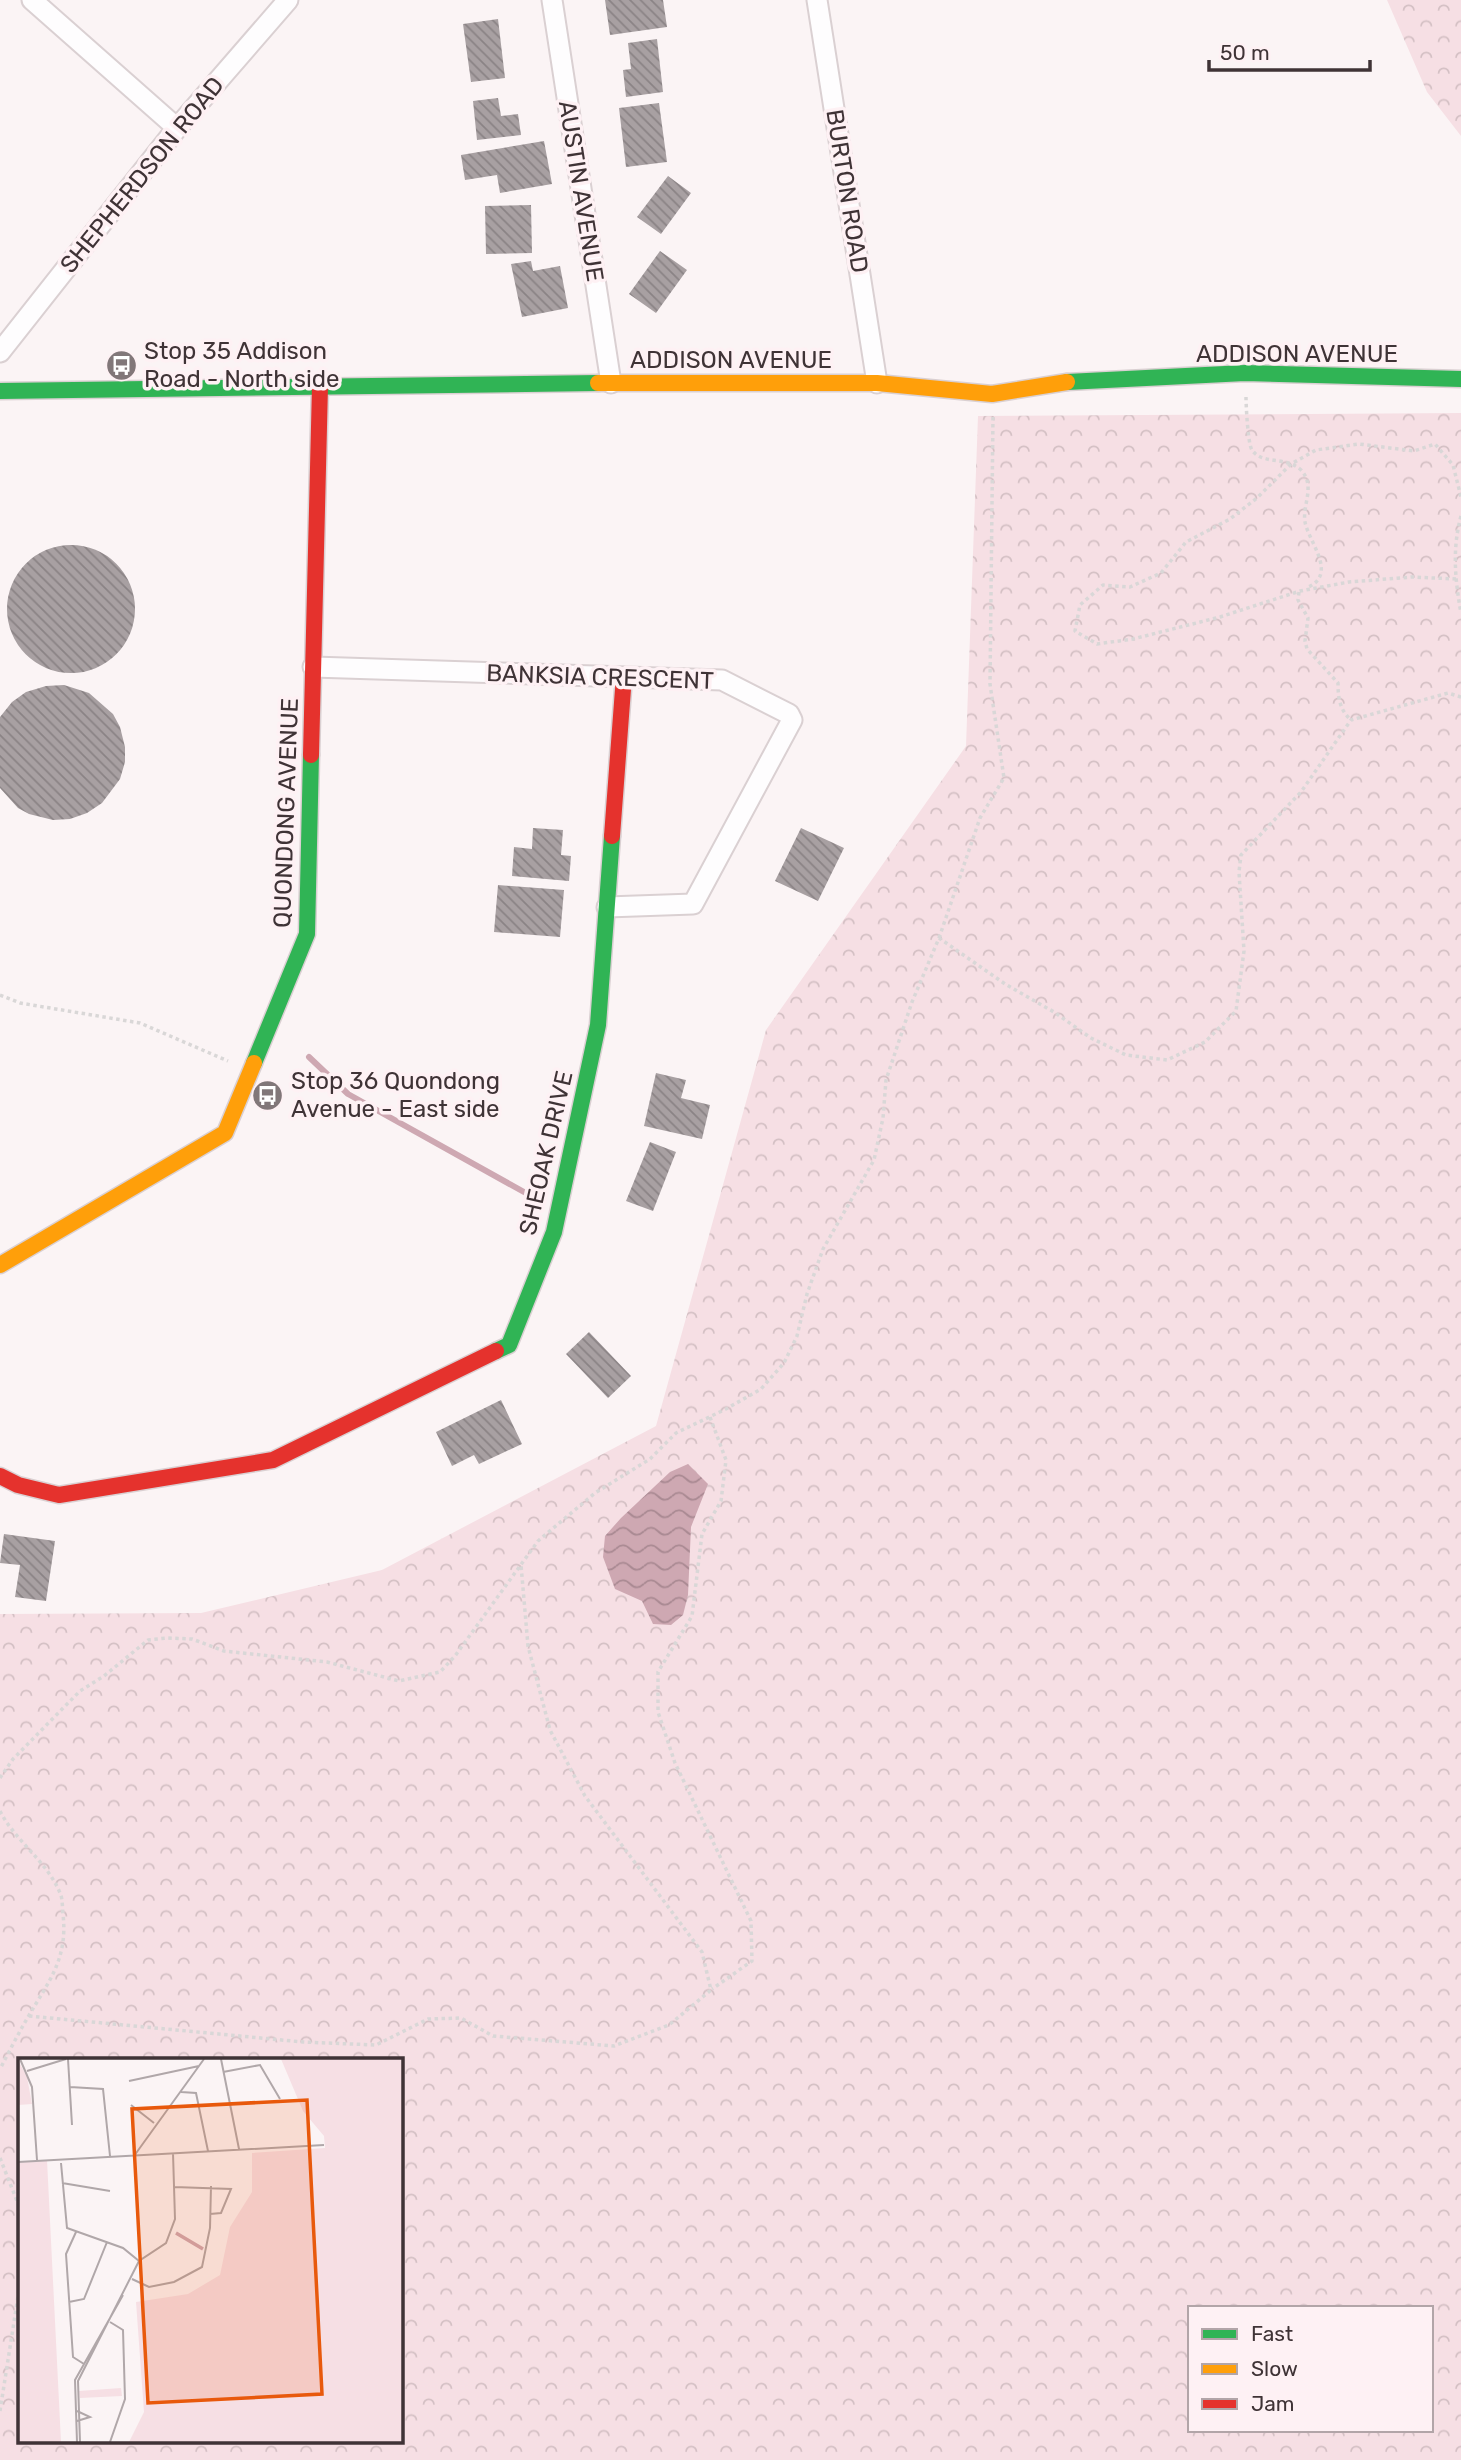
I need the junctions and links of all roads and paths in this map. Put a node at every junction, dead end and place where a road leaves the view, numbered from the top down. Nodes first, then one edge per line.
1 (33, 0) edge
2 (288, 0) edge
3 (552, 0) edge
4 (817, 0) edge
5 (177, 128) junction
6 (0, 352) edge
7 (1245, 373) junction
8 (1461, 379) edge
9 (611, 383) junction
10 (877, 383) junction
11 (320, 386) junction
12 (0, 391) edge
13 (992, 394) junction
14 (1291, 464) junction
15 (1461, 498) edge
16 (1461, 516) edge
17 (1456, 579) junction
18 (1300, 591) junction
19 (1461, 613) edge
20 (313, 667) junction
21 (624, 677) junction
22 (1461, 697) edge
23 (1351, 720) junction
24 (607, 907) junction
25 (939, 938) junction
26 (0, 995) edge
27 (250, 1072) junction
28 (0, 1265) edge
29 (710, 1417) junction
30 (0, 1476) edge
31 (520, 1563) junction
32 (0, 1778) edge
33 (0, 1811) edge
34 (711, 1990) junction
35 (29, 2016) junction
36 (0, 2069) edge
37 (0, 2158) edge
38 (18, 2203) edge
39 (18, 2297) edge
40 (0, 2411) edge

1 - 5 street
2 - 5 street, SHEPHERDSON ROAD
3 - 9 street, AUSTIN AVENUE
4 - 10 street, BURTON ROAD
5 - 6 street, SHEPHERDSON ROAD
7 - 8 street, ADDISON AVENUE
7 - 13 street, ADDISON AVENUE
7 - 14 path
9 - 10 street, ADDISON AVENUE
9 - 11 street, ADDISON AVENUE
10 - 13 street, ADDISON AVENUE
11 - 12 street, ADDISON AVENUE
11 - 20 street, QUONDONG AVENUE
13 - 25 path
14 - 15 path
14 - 18 path
14 - 18 path
16 - 17 path
17 - 18 path
17 - 19 path
18 - 23 path
20 - 21 street, BANKSIA CRESCENT
20 - 27 street, QUONDONG AVENUE
21 - 24 street, SHEOAK DRIVE
21 - 24 street, BANKSIA CRESCENT
22 - 23 path
23 - 25 path
24 - 30 street, SHEOAK DRIVE
25 - 29 path
26 - 27 path
27 - 28 street, QUONDONG AVENUE
29 - 31 path
29 - 34 path
31 - 32 path
31 - 34 path
33 - 35 path
34 - 35 path
35 - 36 path
37 - 38 path
39 - 40 path

